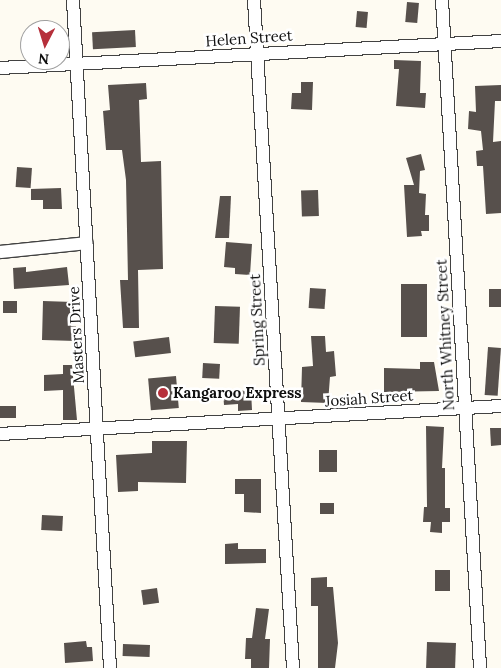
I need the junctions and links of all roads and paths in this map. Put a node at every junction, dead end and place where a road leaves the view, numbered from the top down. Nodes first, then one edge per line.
1 (73, 0) edge
2 (254, 0) edge
3 (442, 0) edge
4 (501, 41) edge
5 (445, 43) junction
6 (257, 53) junction
7 (76, 64) junction
8 (0, 68) edge
9 (87, 243) junction
10 (0, 252) edge
11 (501, 406) edge
12 (466, 408) junction
13 (279, 420) junction
14 (97, 428) junction
15 (0, 434) edge
16 (110, 668) edge
17 (293, 668) edge
18 (480, 668) edge

1 - 7 street, Masters Drive
2 - 6 street, Spring Street
3 - 5 street, North Whitney Street
4 - 5 street, Helen Street
5 - 6 street, Helen Street
5 - 12 street, North Whitney Street
6 - 7 street, Helen Street
6 - 13 street, Spring Street
7 - 8 street, Helen Street
7 - 9 street, Masters Drive
9 - 10 street
9 - 14 street, Masters Drive
11 - 12 street, Josiah Street
12 - 13 street, Josiah Street
12 - 18 street, North Whitney Street
13 - 14 street, Josiah Street
13 - 17 street, Spring Street
14 - 15 street, Josiah Street
14 - 16 street, Masters Drive

